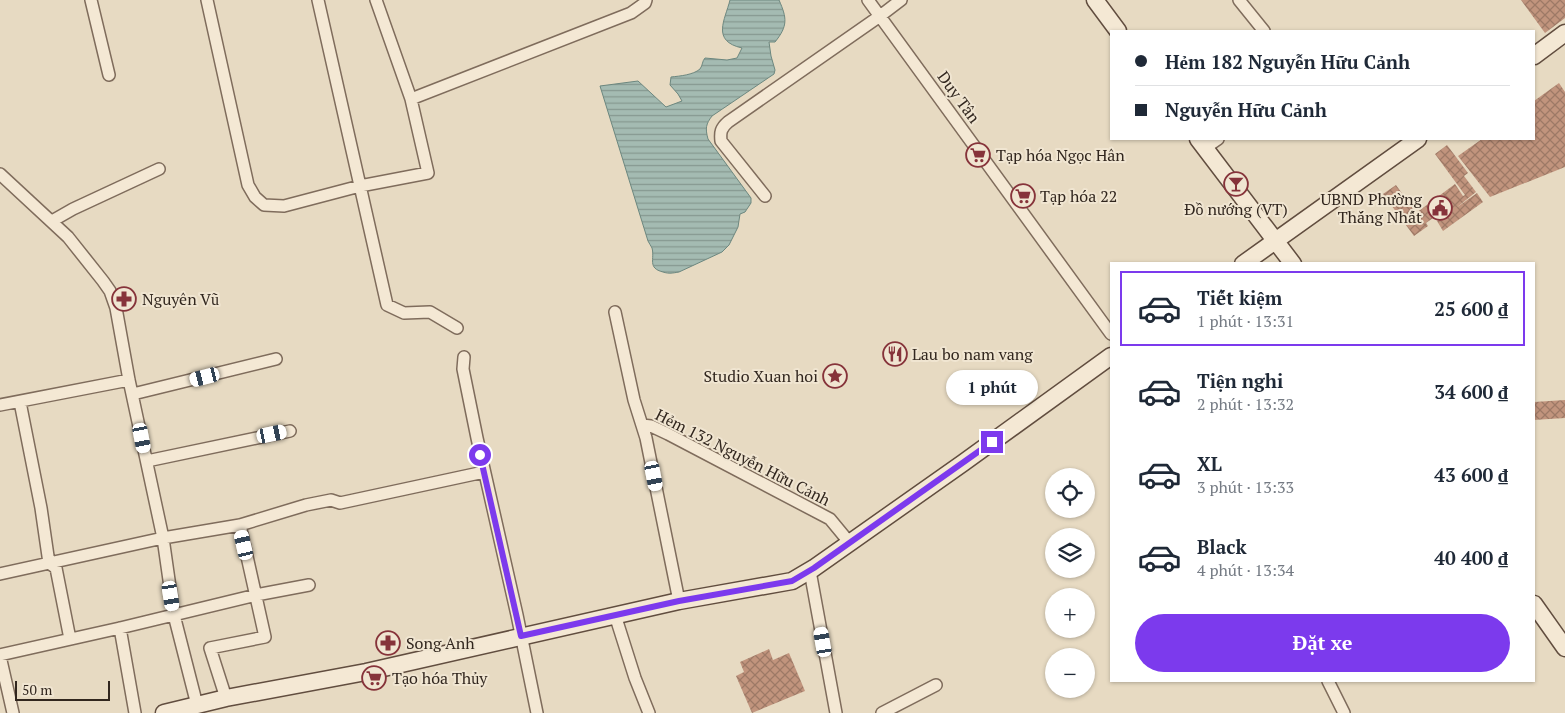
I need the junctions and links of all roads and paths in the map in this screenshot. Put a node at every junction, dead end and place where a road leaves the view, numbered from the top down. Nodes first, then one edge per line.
1 (91, 0) edge
2 (207, 0) edge
3 (318, 0) edge
4 (376, 0) edge
5 (646, 0) edge
6 (868, 0) edge
7 (901, 0) edge
8 (1095, 0) edge
9 (1239, 0) edge
10 (880, 16) junction
11 (1117, 30) edge
12 (1263, 30) edge
13 (1565, 33) edge
14 (1535, 55) edge
15 (109, 76) dead end
16 (411, 99) junction
17 (1417, 140) edge
18 (1207, 142) edge
19 (159, 169) dead end
20 (0, 174) edge
21 (360, 186) junction
22 (765, 196) dead end
23 (52, 221) junction
24 (1276, 240) junction
25 (1246, 262) edge
26 (1292, 262) edge
27 (615, 312) dead end
28 (457, 328) dead end
29 (1110, 333) edge
30 (464, 357) dead end
31 (1110, 357) edge
32 (276, 360) dead end
33 (130, 380) junction
34 (133, 394) junction
35 (20, 402) junction
36 (0, 405) edge
37 (642, 425) junction
38 (290, 431) dead end
39 (147, 461) junction
40 (484, 472) junction
41 (240, 525) junction
42 (163, 538) junction
43 (849, 542) junction
44 (49, 563) junction
45 (810, 571) junction
46 (0, 574) edge
47 (309, 585) dead end
48 (256, 595) junction
49 (679, 601) junction
50 (1535, 605) edge
51 (174, 615) junction
52 (615, 616) junction
53 (120, 628) junction
54 (521, 636) junction
55 (70, 639) junction
56 (1565, 648) edge
57 (0, 655) edge
58 (1328, 682) edge
59 (936, 685) dead end
60 (226, 698) junction
61 (197, 705) junction
62 (13, 713) edge
63 (135, 713) edge
64 (164, 713) edge
65 (537, 713) edge
66 (649, 713) edge
67 (836, 713) edge
68 (882, 713) edge
69 (1344, 713) edge

1 - 15 street
2 - 21 street
3 - 21 street
4 - 16 street
5 - 16 street
6 - 10 street, Duy Tân
7 - 10 street
8 - 11 street
9 - 12 street
10 - 22 street
10 - 29 street, Duy Tân
13 - 14 street
16 - 21 street
17 - 24 street
18 - 24 street
19 - 23 street
20 - 23 street
21 - 28 street
23 - 33 street
24 - 25 street
24 - 26 street
27 - 37 street, Hẻm 132 Nguyễn Hữu Cảnh
30 - 40 street
31 - 43 street
32 - 34 street
33 - 34 street
33 - 35 street
34 - 39 street
35 - 36 street
35 - 44 street
37 - 43 street, Hẻm 132 Nguyễn Hữu Cảnh
37 - 49 street, Hẻm 132 Nguyễn Hữu Cảnh
38 - 39 street
39 - 42 street
40 - 41 street
40 - 54 street
41 - 42 street
41 - 48 street
42 - 44 street
42 - 51 street
43 - 45 street
44 - 46 street
44 - 55 street
45 - 49 street
45 - 67 street
47 - 48 street
48 - 51 street
48 - 60 street
49 - 52 street
50 - 56 street
51 - 53 street
51 - 61 street
52 - 54 street
52 - 66 street
53 - 55 street
53 - 63 street
54 - 60 street
54 - 65 street
55 - 57 street
57 - 62 street
58 - 69 street
59 - 68 street
60 - 61 street
61 - 64 street

